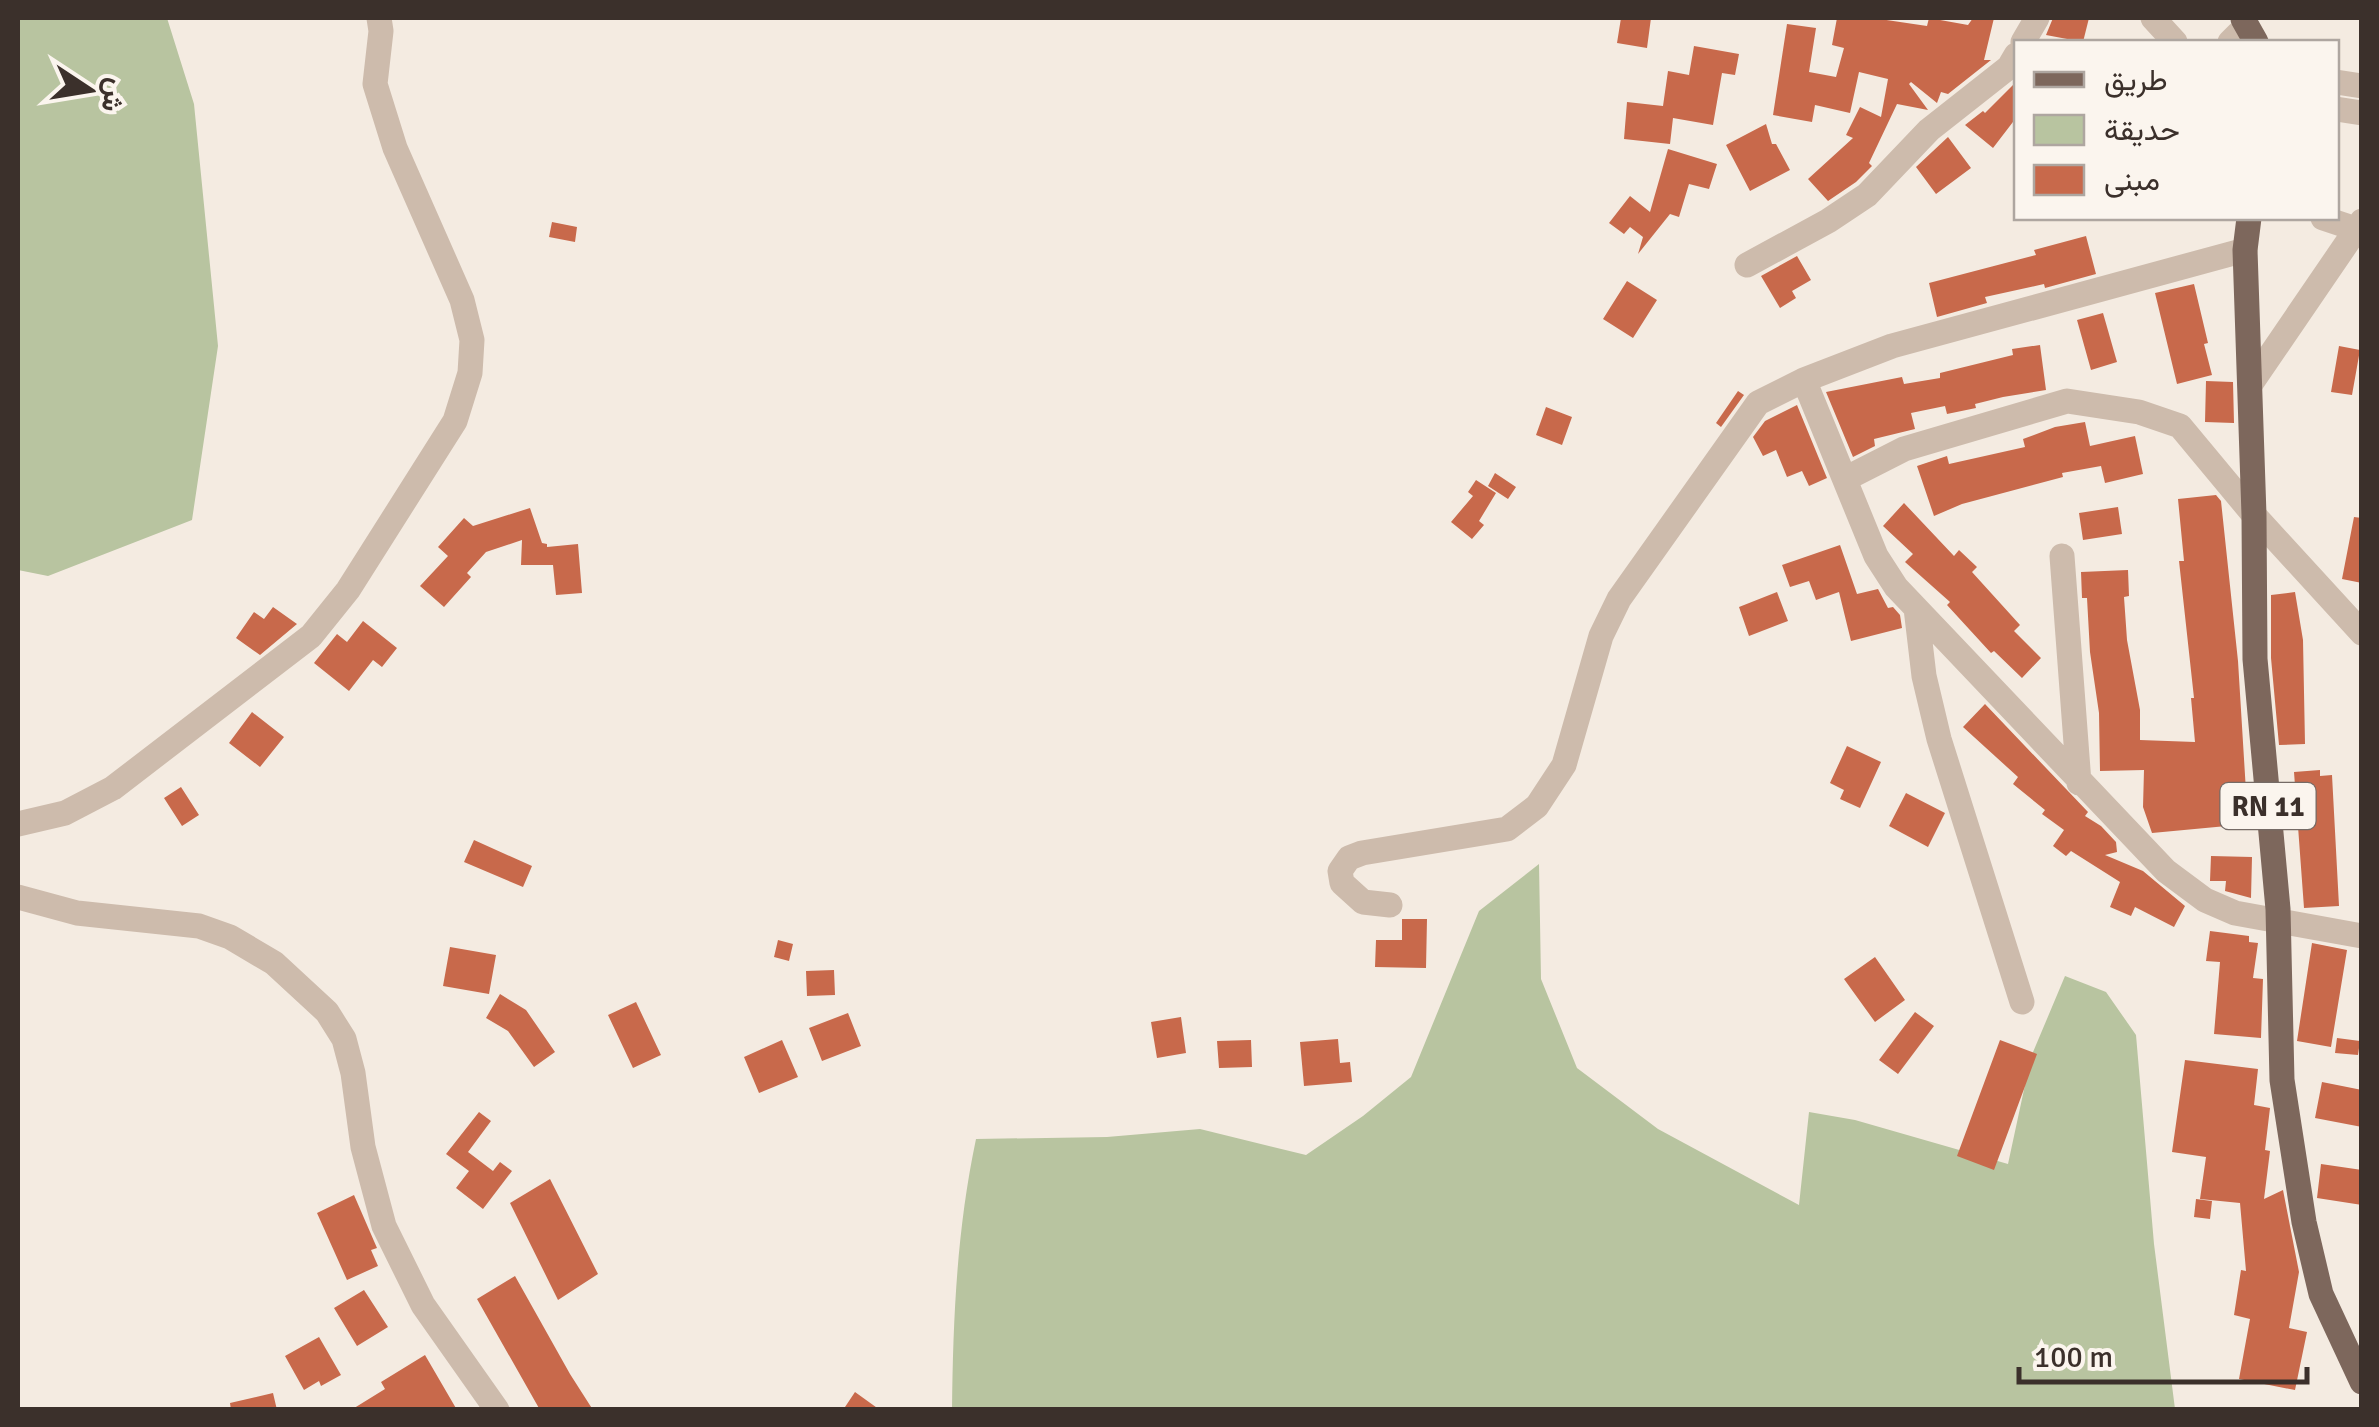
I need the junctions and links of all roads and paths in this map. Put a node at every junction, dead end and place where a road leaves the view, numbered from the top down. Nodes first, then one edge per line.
1 (379, 18) edge
2 (2037, 18) edge
3 (2153, 18) edge
4 (2025, 40) edge
5 (2178, 40) edge
6 (2014, 59) edge
7 (2249, 220) edge
8 (2333, 220) edge
9 (2359, 225) edge
10 (2245, 250) junction
11 (1748, 264) dead end
12 (1804, 380) junction
13 (2250, 384) junction
14 (1845, 479) junction
15 (2254, 515) junction
16 (2062, 556) dead end
17 (1916, 608) junction
18 (2362, 633) edge
19 (2080, 783) junction
20 (18, 824) edge
21 (18, 897) edge
22 (1390, 905) dead end
23 (2278, 922) junction
24 (2362, 936) edge
25 (2022, 1002) dead end
26 (2362, 1382) edge
27 (497, 1410) edge

1 - 20 street
2 - 4 street
3 - 5 street
6 - 11 street
7 - 10 main road, RN 11
8 - 9 street
9 - 13 street
10 - 12 street
10 - 13 main road, RN 11
12 - 14 street
12 - 22 street
13 - 15 main road, RN 11
14 - 15 street
14 - 17 street
15 - 18 street
15 - 23 main road, RN 11
16 - 19 street
17 - 19 street
17 - 25 street
19 - 23 street
21 - 27 street
23 - 24 street
23 - 26 main road, RN 11

